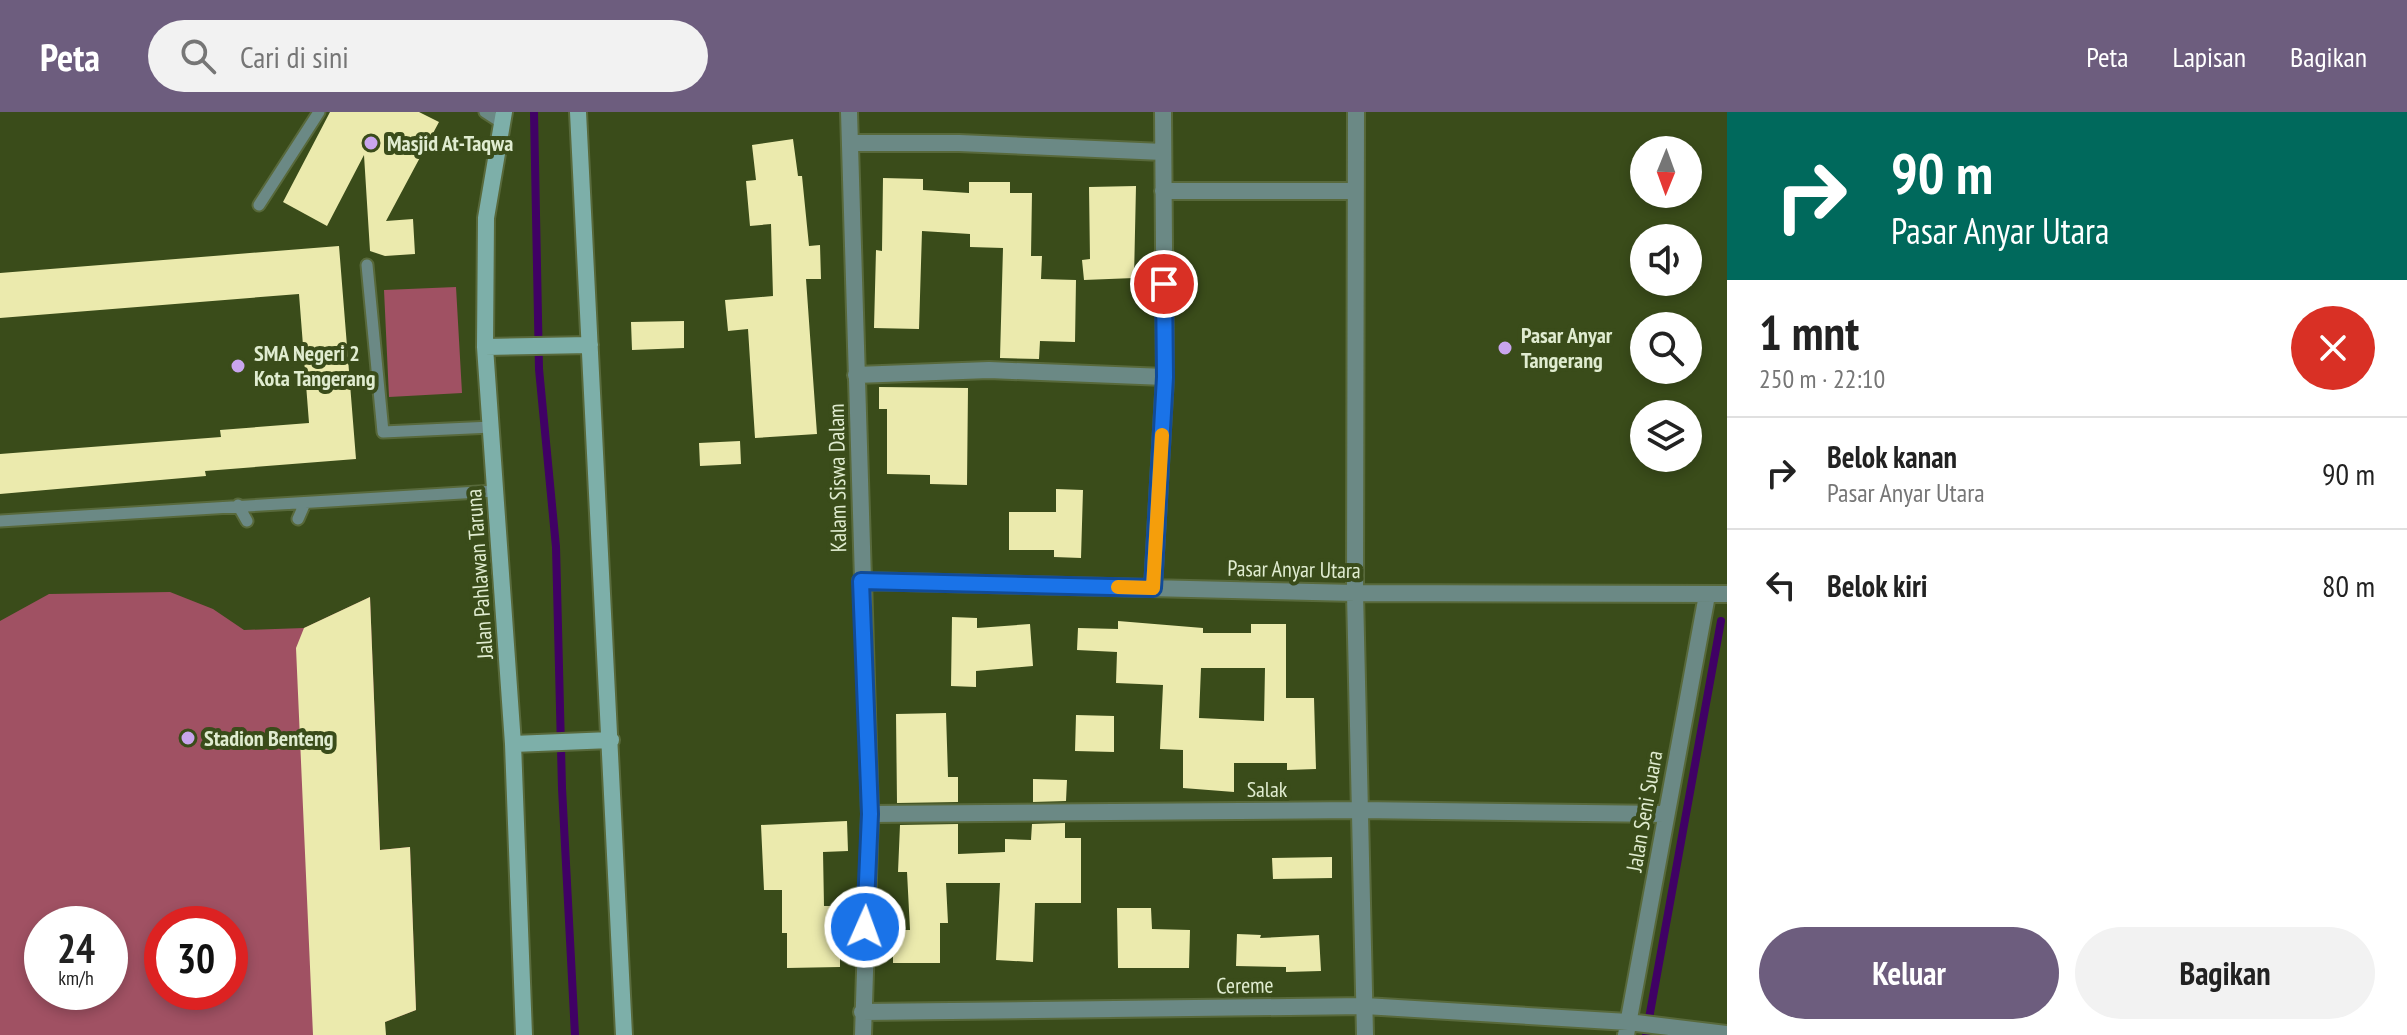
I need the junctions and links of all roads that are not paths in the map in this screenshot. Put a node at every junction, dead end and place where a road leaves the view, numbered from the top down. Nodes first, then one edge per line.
1 (319, 112) edge
2 (485, 112) edge
3 (578, 112) edge
4 (849, 112) edge
5 (1163, 112) edge
6 (1356, 112) edge
7 (503, 117) edge
8 (850, 143) junction
9 (1163, 152) junction
10 (1163, 191) junction
11 (1354, 191) junction
12 (259, 205) dead end
13 (367, 265) dead end
14 (582, 345) junction
15 (485, 347) junction
16 (856, 375) junction
17 (1165, 377) junction
18 (492, 427) junction
19 (495, 491) junction
20 (305, 503) junction
21 (238, 505) junction
22 (298, 519) dead end
23 (0, 521) edge
24 (247, 521) dead end
25 (861, 581) junction
26 (1153, 588) junction
27 (1355, 593) junction
28 (1727, 594) edge
29 (1707, 595) junction
30 (611, 740) junction
31 (513, 744) junction
32 (1360, 810) junction
33 (870, 814) junction
34 (1665, 814) junction
35 (1365, 1006) junction
36 (862, 1012) junction
37 (1637, 1027) edge
38 (1727, 1034) edge
39 (524, 1035) edge
40 (624, 1035) edge
41 (863, 1035) edge
42 (1365, 1035) edge

1 - 12 lane
2 - 7 lane
3 - 14 main road
4 - 8 street, Kalam Siswa Dalam
5 - 9 street
6 - 11 street
7 - 15 main road, Jalan Pahlawan Taruna
8 - 9 street
8 - 16 street, Kalam Siswa Dalam
9 - 10 street
10 - 11 street
10 - 17 street
11 - 27 street
13 - 18 lane
14 - 15 main road
14 - 30 main road
15 - 18 main road, Jalan Pahlawan Taruna
16 - 17 street
16 - 25 street, Kalam Siswa Dalam
17 - 26 street
18 - 19 main road, Jalan Pahlawan Taruna
19 - 20 lane
19 - 31 main road, Jalan Pahlawan Taruna
20 - 21 lane
20 - 22 lane
21 - 23 lane
21 - 24 lane
25 - 26 street, Pasar Anyar Utara
25 - 33 street, Kalam Siswa Dalam
26 - 27 street, Pasar Anyar Utara
27 - 29 street, Pasar Anyar Utara
27 - 32 street
28 - 29 street, Pasar Anyar Utara
29 - 34 street, Jalan Seni Suara
30 - 31 main road
30 - 40 main road
31 - 39 main road, Jalan Pahlawan Taruna
32 - 33 street, Salak
32 - 34 street, Salak
32 - 35 street
33 - 36 street, Kalam Siswa Dalam
34 - 37 street, Jalan Seni Suara
35 - 36 street, Cereme
35 - 37 street, Cereme
35 - 42 street
36 - 41 street, Kalam Siswa Dalam
37 - 38 street, Cereme

